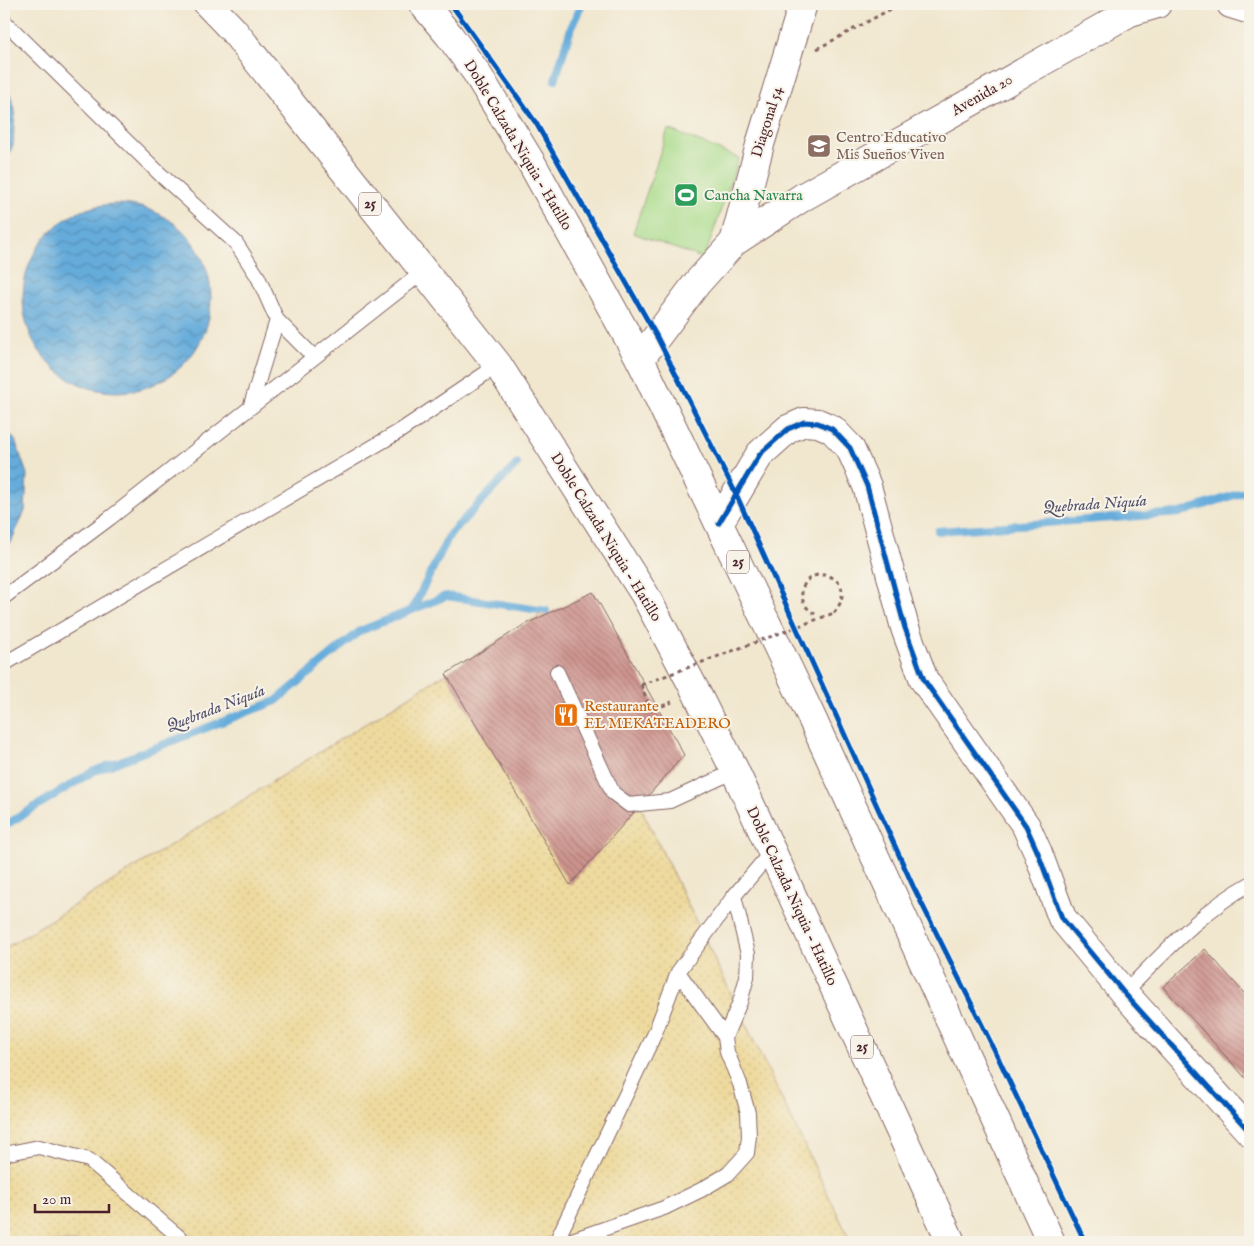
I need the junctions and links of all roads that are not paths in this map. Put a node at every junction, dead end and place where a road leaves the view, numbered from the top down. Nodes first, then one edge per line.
1 (208, 4) edge
2 (423, 4) edge
3 (803, 4) edge
4 (1157, 4) edge
5 (1231, 4) edge
6 (1250, 10) edge
7 (4, 21) edge
8 (734, 242) junction
9 (424, 271) junction
10 (277, 320) junction
11 (314, 357) junction
12 (640, 359) junction
13 (498, 365) junction
14 (250, 408) junction
15 (719, 523) junction
16 (4, 597) edge
17 (4, 664) edge
18 (557, 672) dead end
19 (735, 771) junction
20 (772, 851) junction
21 (1250, 884) edge
22 (734, 896) junction
23 (678, 972) junction
24 (1124, 993) junction
25 (724, 1038) junction
26 (1250, 1132) edge
27 (4, 1154) edge
28 (185, 1242) edge
29 (556, 1242) edge
30 (566, 1242) edge
31 (951, 1242) edge
32 (1051, 1242) edge

1 - 9 main road, Doble Calzada Niquia - Hatillo / 25
2 - 12 main road, Doble Calzada Niquia - Hatillo / 25
3 - 8 main road, Diagonal 54
4 - 8 main road, Avenida 20
5 - 6 main road
7 - 10 lane
8 - 12 main road, Avenida 20
9 - 11 lane
9 - 13 main road, Doble Calzada Niquia - Hatillo / 25
10 - 11 lane
10 - 14 lane
11 - 14 lane
12 - 15 main road, Doble Calzada Niquia - Hatillo / 25
13 - 17 lane
13 - 19 main road, Doble Calzada Niquia - Hatillo / 25
14 - 16 lane
15 - 24 main road
15 - 32 main road, Doble Calzada Niquia - Hatillo / 25
18 - 19 lane
19 - 20 main road, Doble Calzada Niquia - Hatillo / 25
20 - 22 lane
20 - 31 main road, Doble Calzada Niquia - Hatillo / 25
21 - 24 lane
22 - 23 lane
22 - 25 lane
23 - 25 lane
23 - 29 lane
24 - 26 main road
25 - 30 lane
27 - 28 lane

